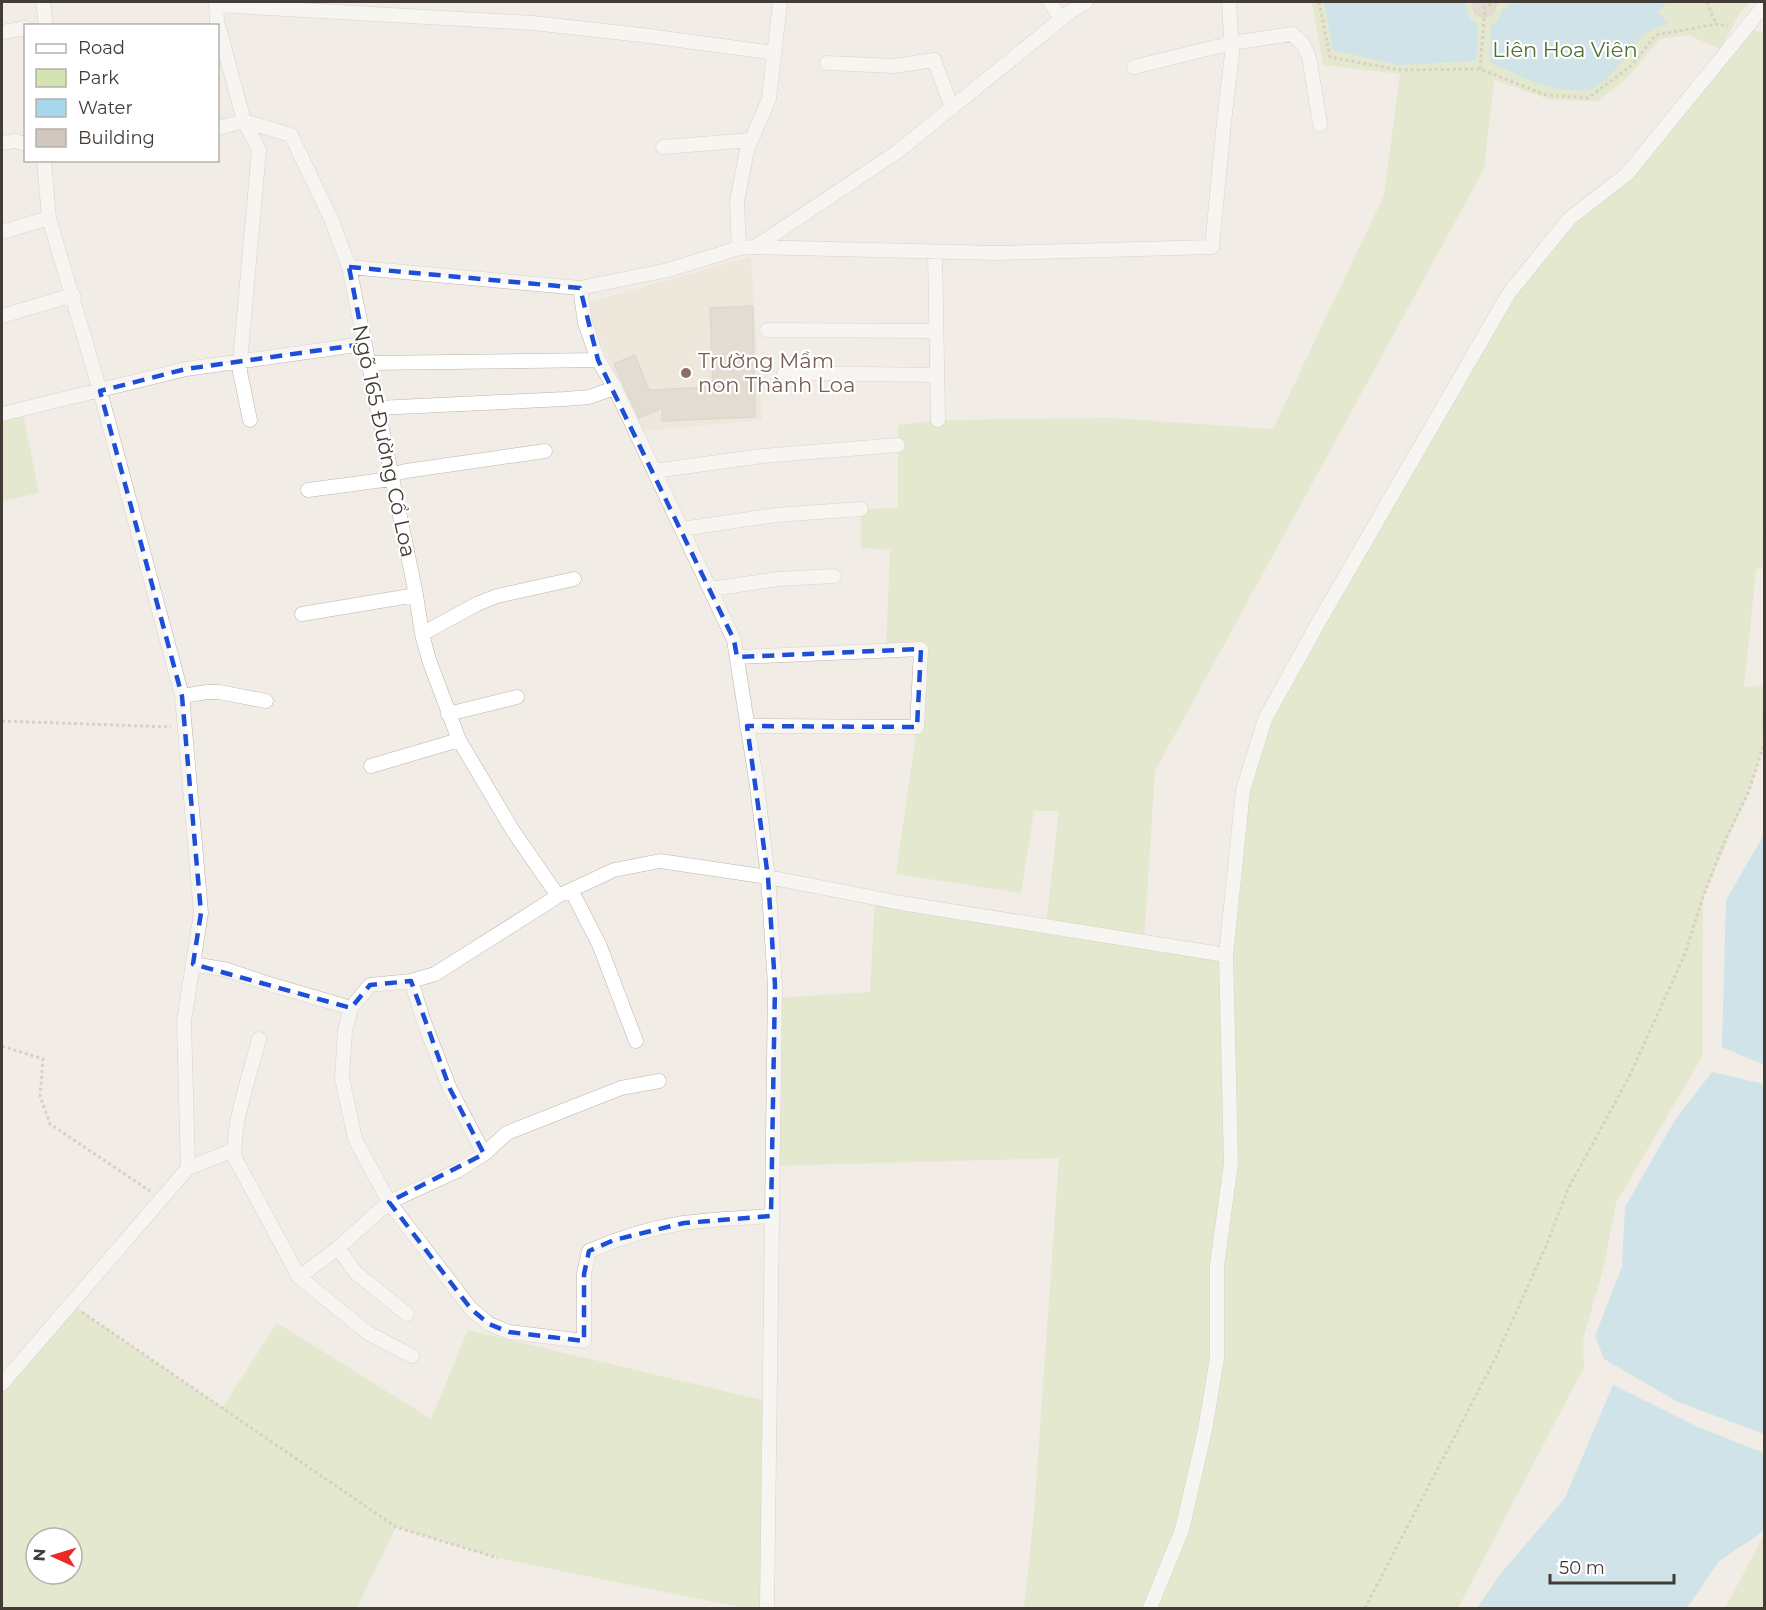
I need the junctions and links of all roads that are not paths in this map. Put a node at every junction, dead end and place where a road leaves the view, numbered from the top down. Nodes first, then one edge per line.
1 (43, 2) edge
2 (780, 2) edge
3 (1050, 2) edge
4 (1086, 2) edge
5 (1228, 2) edge
6 (216, 3) edge
7 (1764, 6) edge
8 (1061, 19) junction
9 (43, 24) edge
10 (218, 24) edge
11 (24, 28) edge
12 (219, 28) edge
13 (2, 32) edge
14 (1232, 44) junction
15 (775, 53) junction
16 (826, 63) dead end
17 (1134, 67) dead end
18 (952, 108) junction
19 (244, 121) junction
20 (1320, 124) dead end
21 (219, 128) edge
22 (751, 140) junction
23 (2, 143) edge
24 (24, 143) edge
25 (663, 147) dead end
26 (44, 162) edge
27 (49, 218) junction
28 (2, 232) edge
29 (755, 247) junction
30 (739, 248) junction
31 (935, 252) junction
32 (349, 267) junction
33 (580, 288) junction
34 (73, 295) junction
35 (2, 316) edge
36 (767, 330) dead end
37 (936, 331) junction
38 (364, 344) junction
39 (598, 360) junction
40 (240, 362) junction
41 (368, 363) junction
42 (784, 373) dead end
43 (937, 375) junction
44 (615, 388) junction
45 (100, 391) junction
46 (377, 408) junction
47 (2, 414) edge
48 (250, 420) dead end
49 (938, 420) dead end
50 (898, 445) dead end
51 (545, 451) dead end
52 (654, 471) junction
53 (391, 477) junction
54 (308, 490) dead end
55 (861, 509) dead end
56 (682, 529) junction
57 (834, 576) dead end
58 (574, 579) dead end
59 (711, 589) junction
60 (416, 595) junction
61 (302, 614) dead end
62 (422, 634) junction
63 (737, 657) junction
64 (182, 696) junction
65 (517, 697) dead end
66 (266, 701) dead end
67 (448, 714) junction
68 (747, 726) junction
69 (459, 740) junction
70 (371, 766) dead end
71 (768, 877) junction
72 (571, 890) junction
73 (558, 896) junction
74 (1226, 955) junction
75 (193, 964) junction
76 (411, 981) junction
77 (351, 1008) junction
78 (259, 1040) dead end
79 (636, 1041) dead end
80 (659, 1081) dead end
81 (234, 1150) junction
82 (484, 1154) junction
83 (188, 1168) junction
84 (389, 1202) junction
85 (771, 1216) junction
86 (338, 1248) junction
87 (299, 1277) junction
88 (406, 1314) dead end
89 (412, 1356) dead end
90 (2, 1384) edge
91 (767, 1608) edge
92 (1150, 1608) edge

1 - 9 street
2 - 15 street
3 - 8 street
4 - 8 street
5 - 14 street
6 - 10 street
6 - 15 street
7 - 74 street
8 - 18 street
11 - 13 street
12 - 19 street
14 - 17 street
14 - 20 street
14 - 31 street
15 - 22 street
16 - 18 street
18 - 29 street
19 - 21 street
19 - 32 street, Ngõ 165 Đường Cổ Loa
19 - 40 street
22 - 25 street
22 - 30 street
23 - 24 street
26 - 27 street
27 - 28 street
27 - 34 street
29 - 30 street
29 - 31 street
30 - 33 street
31 - 37 street
32 - 33 street
32 - 38 street, Ngõ 165 Đường Cổ Loa
33 - 39 street
34 - 35 street
34 - 45 street
36 - 37 street
37 - 43 street
38 - 40 street
38 - 41 street, Ngõ 165 Đường Cổ Loa
39 - 41 street
39 - 44 street
40 - 45 street
40 - 48 street
41 - 46 street, Ngõ 165 Đường Cổ Loa
42 - 43 street
43 - 49 street
44 - 46 street
44 - 52 street
45 - 47 street
45 - 64 street
46 - 53 street, Ngõ 165 Đường Cổ Loa
50 - 52 street
51 - 53 street
52 - 56 street
53 - 54 street
53 - 60 street, Ngõ 165 Đường Cổ Loa
55 - 56 street
56 - 59 street
57 - 59 street
58 - 62 street
59 - 63 street
60 - 61 street
60 - 62 street, Ngõ 165 Đường Cổ Loa
62 - 67 street, Ngõ 165 Đường Cổ Loa
63 - 68 street
63 - 68 street
64 - 66 street
64 - 75 street
65 - 67 street
67 - 69 street, Ngõ 165 Đường Cổ Loa
68 - 71 street
69 - 70 street
69 - 73 street, Ngõ 165 Đường Cổ Loa
71 - 72 street
71 - 74 street
71 - 85 street
72 - 73 street
72 - 79 street
73 - 76 street
74 - 92 street
75 - 77 street
75 - 83 street
76 - 77 street
76 - 82 street
77 - 84 street
78 - 81 street
80 - 82 street
81 - 83 street
81 - 87 street
82 - 84 street
83 - 90 street
84 - 85 street
84 - 86 street
85 - 91 street
86 - 87 street
86 - 88 street
87 - 89 street

